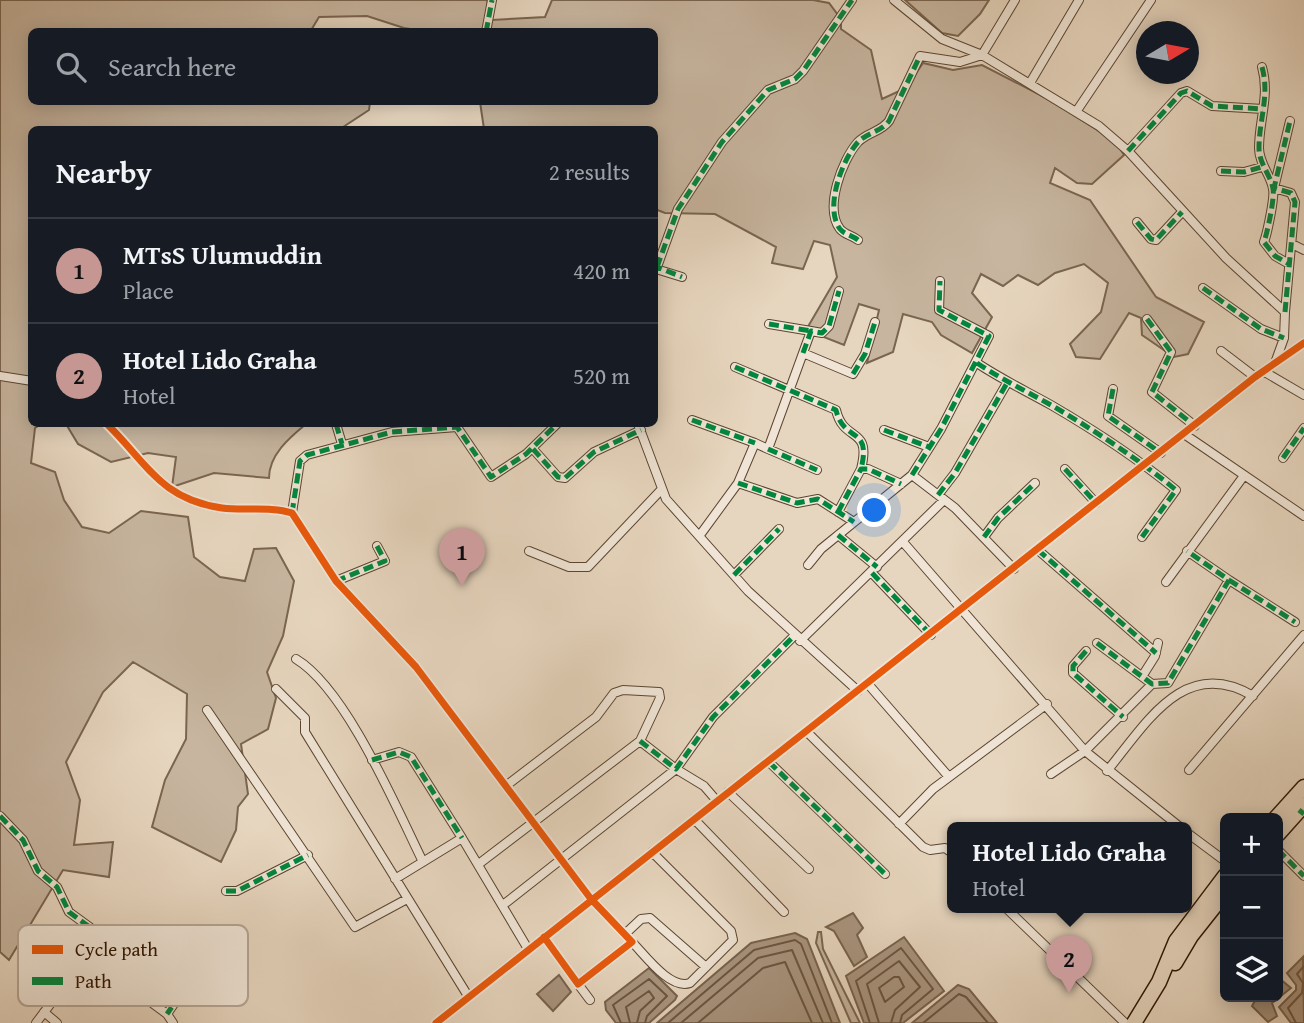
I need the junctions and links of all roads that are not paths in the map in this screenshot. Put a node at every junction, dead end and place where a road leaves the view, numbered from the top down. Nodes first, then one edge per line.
1 (492, 0) edge
2 (852, 0) edge
3 (894, 0) edge
4 (1015, 0) edge
5 (1079, 0) edge
6 (1151, 0) edge
7 (487, 28) edge
8 (982, 55) junction
9 (1262, 68) dead end
10 (1030, 83) junction
11 (1264, 109) junction
12 (1076, 112) junction
13 (1290, 121) dead end
14 (1128, 151) junction
15 (1262, 167) junction
16 (1222, 171) dead end
17 (1274, 188) junction
18 (1182, 212) junction
19 (1137, 222) dead end
20 (858, 240) dead end
21 (1292, 244) junction
22 (1304, 250) edge
23 (658, 264) edge
24 (1289, 264) junction
25 (658, 270) edge
26 (681, 276) dead end
27 (940, 281) dead end
28 (1203, 289) dead end
29 (839, 291) dead end
30 (1285, 312) junction
31 (1147, 319) dead end
32 (876, 322) dead end
33 (769, 324) dead end
34 (811, 331) junction
35 (1284, 338) junction
36 (1304, 343) edge
37 (1221, 351) dead end
38 (803, 354) junction
39 (977, 362) junction
40 (1275, 363) junction
41 (735, 367) dead end
42 (1259, 374) junction
43 (0, 376) edge
44 (28, 380) edge
45 (1007, 383) junction
46 (1113, 389) dead end
47 (788, 391) junction
48 (1304, 395) edge
49 (692, 420) dead end
50 (1195, 426) junction
51 (110, 427) edge
52 (337, 427) edge
53 (405, 427) edge
54 (431, 427) edge
55 (458, 427) edge
56 (554, 427) edge
57 (639, 427) edge
58 (1304, 428) edge
59 (884, 430) dead end
60 (1184, 434) junction
61 (755, 443) junction
62 (342, 444) junction
63 (929, 447) junction
64 (533, 449) junction
65 (768, 449) junction
66 (1161, 453) junction
67 (1283, 458) dead end
68 (1144, 467) junction
69 (861, 469) junction
70 (1065, 469) dead end
71 (817, 470) dead end
72 (912, 475) junction
73 (1243, 477) junction
74 (738, 483) junction
75 (1035, 483) dead end
76 (901, 484) junction
77 (661, 490) junction
78 (941, 497) junction
79 (1096, 503) junction
80 (838, 512) junction
81 (292, 513) junction
82 (1304, 516) edge
83 (854, 522) junction
84 (779, 528) dead end
85 (700, 535) junction
86 (838, 535) junction
87 (984, 537) junction
88 (1142, 537) dead end
89 (903, 542) junction
90 (377, 546) dead end
91 (1038, 550) junction
92 (529, 551) dead end
93 (1187, 551) junction
94 (808, 565) dead end
95 (1014, 569) junction
96 (875, 570) junction
97 (734, 576) junction
98 (1229, 580) junction
99 (336, 581) junction
100 (1166, 582) dead end
101 (962, 610) junction
102 (1295, 622) dead end
103 (931, 635) junction
104 (1304, 635) edge
105 (797, 639) junction
106 (1097, 643) dead end
107 (1158, 643) dead end
108 (1086, 651) dead end
109 (1156, 653) junction
110 (296, 659) dead end
111 (1143, 675) junction
112 (869, 684) junction
113 (1152, 684) junction
114 (276, 689) dead end
115 (858, 691) junction
116 (1253, 696) junction
117 (1047, 704) junction
118 (207, 710) dead end
119 (1123, 717) junction
120 (807, 732) junction
121 (640, 741) junction
122 (1085, 751) junction
123 (372, 760) junction
124 (769, 762) junction
125 (676, 768) junction
126 (1189, 770) dead end
127 (1107, 771) junction
128 (1051, 774) dead end
129 (949, 777) junction
130 (507, 785) junction
131 (1304, 787) edge
132 (729, 792) junction
133 (717, 802) junction
134 (1302, 810) edge
135 (1281, 813) edge
136 (0, 816) edge
137 (694, 819) junction
138 (1173, 822) edge
139 (535, 823) junction
140 (899, 824) junction
141 (1283, 829) edge
142 (1192, 836) edge
143 (462, 838) junction
144 (947, 849) edge
145 (652, 852) junction
146 (308, 855) junction
147 (1283, 855) edge
148 (1220, 857) edge
149 (561, 859) junction
150 (423, 862) junction
151 (480, 863) junction
152 (809, 869) dead end
153 (885, 874) dead end
154 (1304, 876) edge
155 (395, 879) junction
156 (1220, 883) edge
157 (226, 891) dead end
158 (407, 899) junction
159 (591, 899) junction
160 (1220, 900) edge
161 (503, 905) junction
162 (784, 912) dead end
163 (1011, 913) edge
164 (88, 925) edge
165 (625, 934) junction
166 (544, 937) junction
167 (632, 942) junction
168 (528, 949) junction
169 (706, 967) junction
170 (578, 984) junction
171 (468, 996) junction
172 (590, 1000) dead end
173 (49, 1006) edge
174 (157, 1006) edge
175 (173, 1006) edge
176 (44, 1012) junction
177 (167, 1014) junction
178 (440, 1022) edge
179 (36, 1023) edge
180 (57, 1023) edge
181 (173, 1023) edge
182 (1125, 1023) edge
183 (1134, 1023) edge
184 (1144, 1023) edge

1 - 7 street
2 - 23 street
3 - 8 street
4 - 8 street
5 - 10 street
6 - 12 street
8 - 10 street
8 - 20 street
9 - 11 street
10 - 12 street
11 - 14 street
11 - 15 street
12 - 14 street
13 - 17 street
14 - 18 street
15 - 16 street
15 - 17 street
17 - 21 street
17 - 24 street
18 - 19 street
18 - 30 street
21 - 22 street
21 - 24 street
24 - 30 street
25 - 26 street
27 - 39 street
28 - 35 street
29 - 34 street
30 - 35 street
31 - 50 street
32 - 38 street
33 - 34 street
34 - 38 street
35 - 40 street
36 - 40 street
37 - 42 street
38 - 47 street
39 - 45 street
39 - 63 street
40 - 42 street
41 - 47 street
42 - 48 street
42 - 50 street
43 - 44 street
45 - 68 street
45 - 78 street
46 - 66 street
47 - 65 street
47 - 69 street
49 - 61 street
50 - 60 street
51 - 81 street
52 - 62 street
53 - 54 street
53 - 62 street
55 - 64 street
56 - 64 street
57 - 64 street
57 - 77 street
58 - 67 street
59 - 63 street
60 - 66 street
60 - 73 street
61 - 65 street
61 - 74 street
62 - 81 street
63 - 72 street
65 - 71 street
66 - 68 street
68 - 79 street
68 - 88 street
69 - 76 street
69 - 80 street
70 - 79 street
72 - 76 street
72 - 78 street
73 - 82 street
73 - 93 street
74 - 80 street
74 - 85 street
75 - 87 street
76 - 83 street
77 - 85 street
77 - 92 street
78 - 87 street
78 - 89 street
79 - 91 street
80 - 83 street
81 - 99 street
83 - 86 street
84 - 97 street
85 - 97 street
86 - 94 street
86 - 96 street
87 - 95 street
89 - 96 street
89 - 101 street
90 - 99 street
91 - 95 street
91 - 109 street
93 - 98 street
93 - 100 street
95 - 101 street
96 - 103 street
96 - 105 street
97 - 105 street
98 - 102 street
98 - 113 street
99 - 130 street
101 - 103 street
101 - 117 street
103 - 112 street
104 - 116 street
105 - 115 street
105 - 125 street
106 - 111 street
107 - 109 street
108 - 119 street
109 - 111 street
110 - 123 street
111 - 113 street
112 - 115 street
112 - 129 street
113 - 119 street
114 - 155 street
115 - 120 street
116 - 126 street
116 - 127 street
117 - 122 street
117 - 129 street
118 - 146 street
119 - 122 street
120 - 124 street
120 - 140 street
121 - 125 street
121 - 130 street
121 - 139 street
122 - 127 street
122 - 128 street
123 - 143 street
123 - 150 street
124 - 132 street
124 - 153 street
125 - 133 street
125 - 149 street
127 - 138 street
129 - 140 street
130 - 139 street
131 - 135 highway
132 - 133 street
132 - 152 street
133 - 137 street
134 - 141 highway
136 - 164 street
137 - 145 street
137 - 162 street
139 - 149 street
139 - 151 street
140 - 144 street
142 - 148 street
143 - 150 street
143 - 151 street
145 - 159 street
145 - 169 street
146 - 157 street
146 - 158 street
147 - 154 street
149 - 159 street
149 - 161 street
150 - 155 street
151 - 161 street
155 - 158 street
156 - 183 highway
158 - 171 street
159 - 165 street
159 - 166 street
160 - 184 highway
161 - 168 street
163 - 182 street
165 - 167 street
165 - 169 street
166 - 168 street
166 - 170 street
167 - 169 street
167 - 170 street
168 - 171 street
170 - 172 street
171 - 178 street
173 - 176 street
174 - 177 street
175 - 177 street
176 - 179 street
176 - 180 street
177 - 181 street

